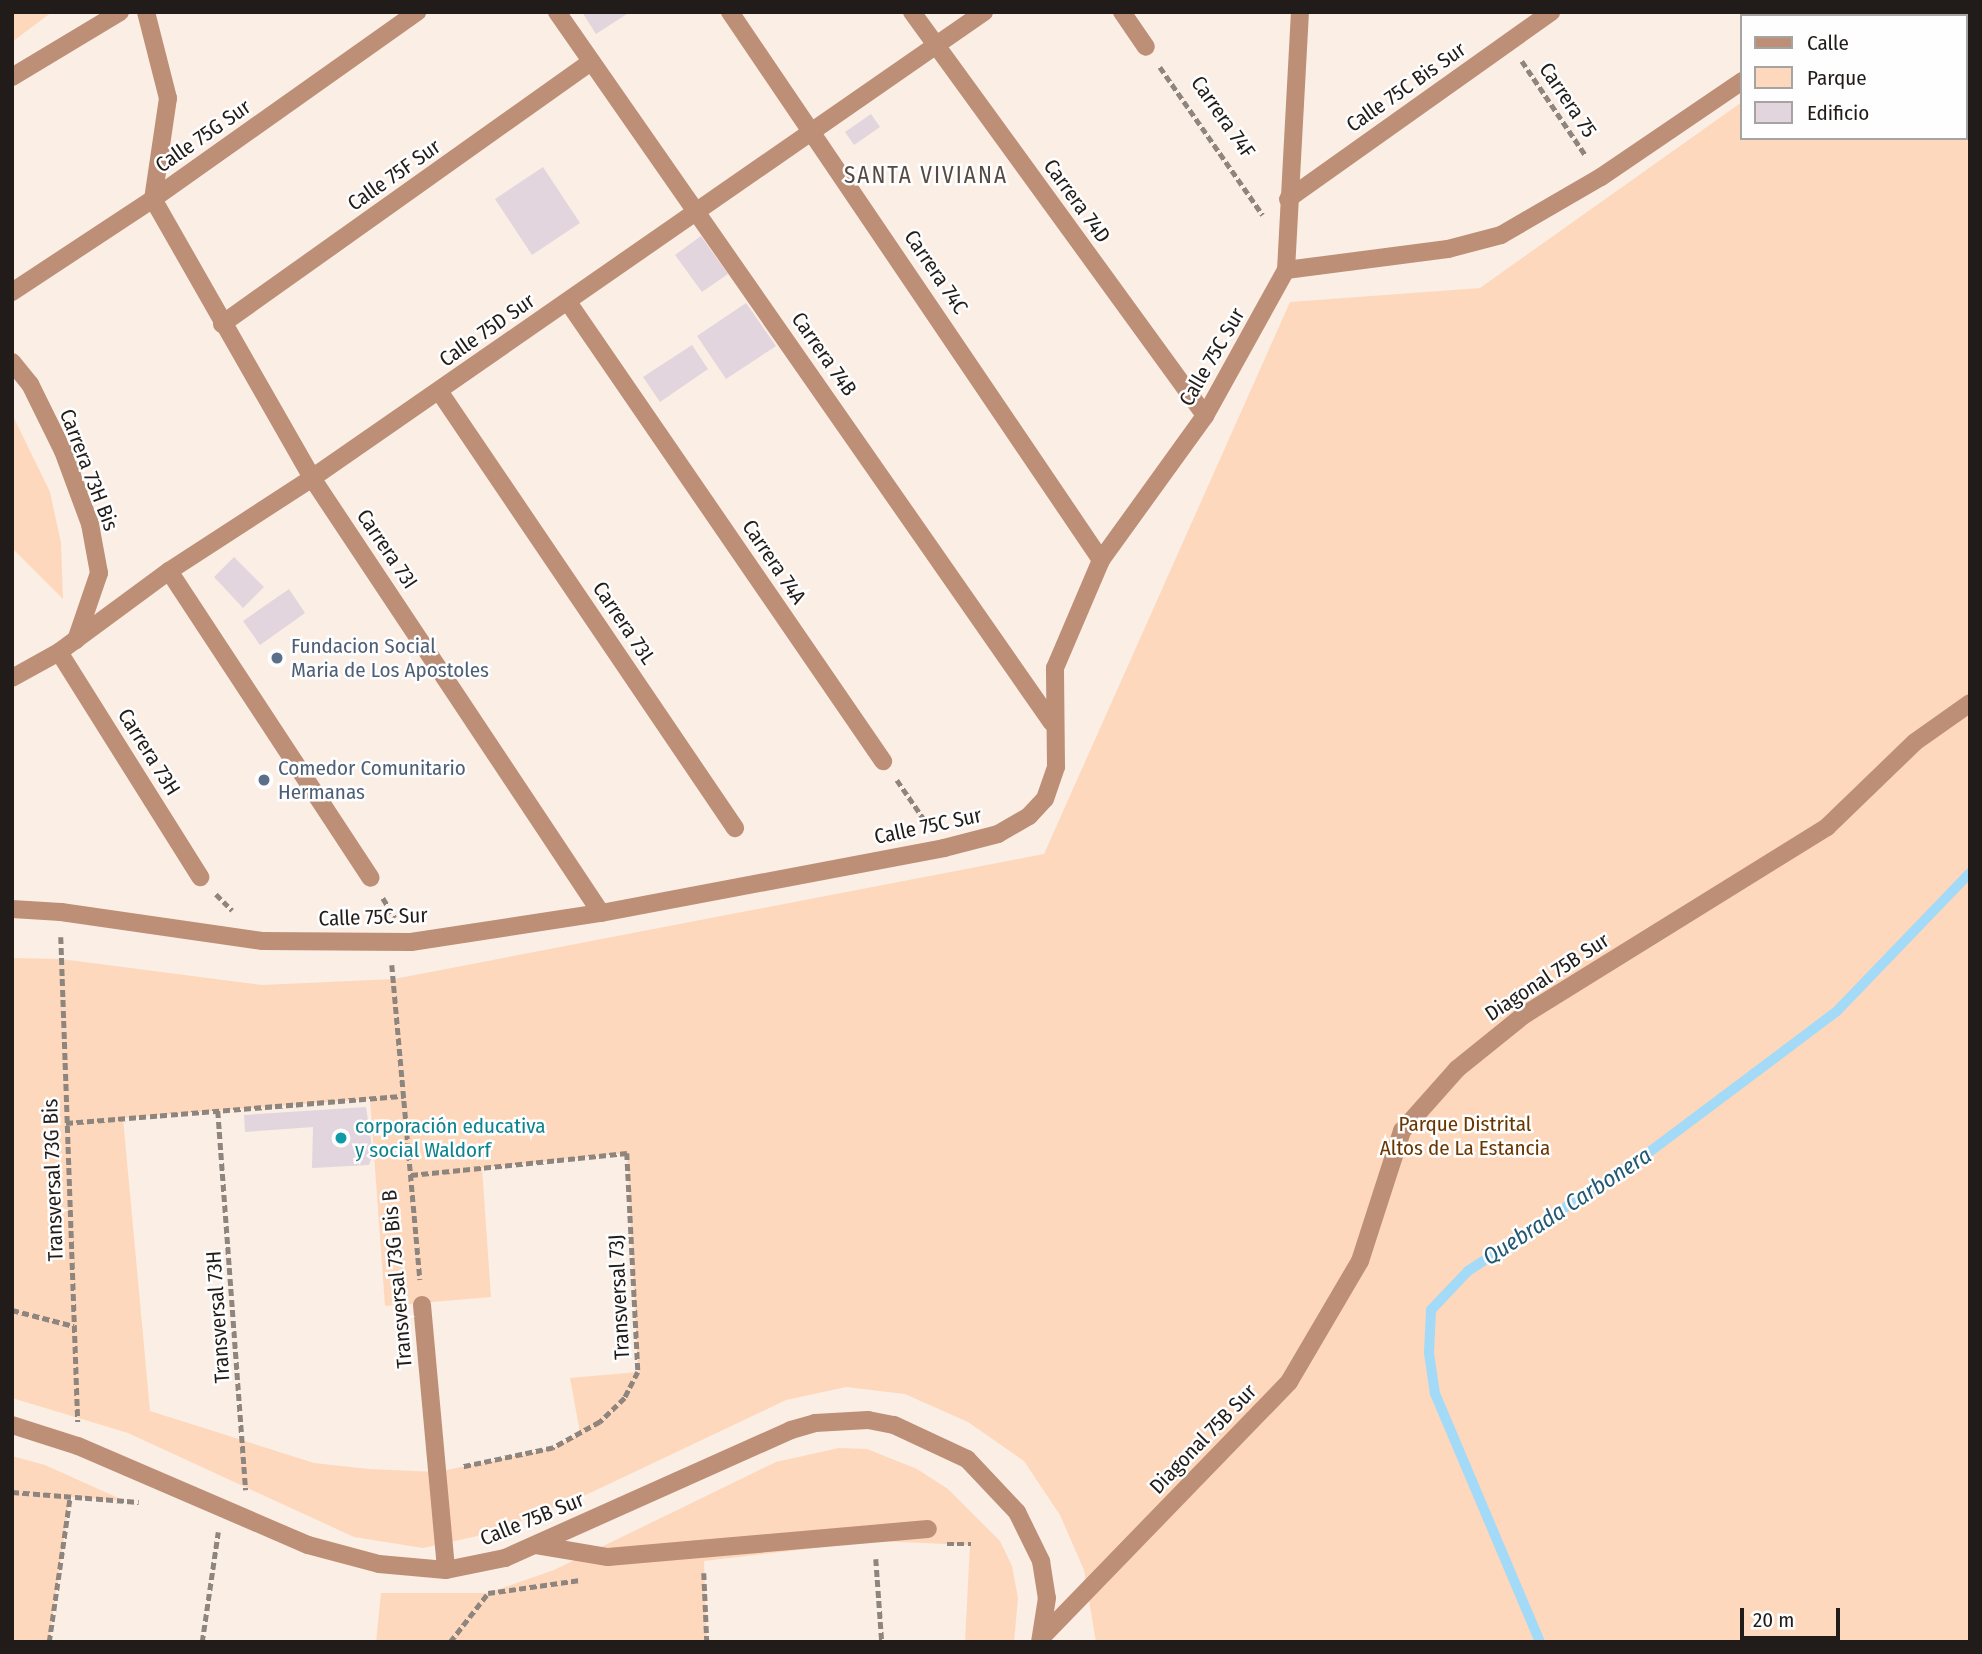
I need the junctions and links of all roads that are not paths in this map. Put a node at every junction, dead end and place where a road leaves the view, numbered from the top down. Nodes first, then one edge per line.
1 (120, 12) edge
2 (146, 12) edge
3 (417, 12) edge
4 (557, 12) edge
5 (730, 12) edge
6 (912, 12) edge
7 (984, 12) edge
8 (1122, 12) edge
9 (1300, 12) edge
10 (1551, 12) edge
11 (935, 45) junction
12 (1146, 47) road end
13 (591, 62) junction
14 (12, 77) edge
15 (1741, 82) edge
16 (812, 129) junction
17 (153, 199) junction
18 (1288, 199) junction
19 (698, 213) junction
20 (1286, 270) junction
21 (12, 292) edge
22 (568, 302) junction
23 (222, 324) junction
24 (12, 362) edge
25 (439, 391) junction
26 (1205, 416) junction
27 (312, 478) junction
28 (1101, 559) junction
29 (169, 571) junction
30 (76, 640) junction
31 (59, 652) junction
32 (12, 678) edge
33 (1970, 703) edge
34 (1052, 723) junction
35 (883, 761) road end
36 (735, 828) dead end
37 (200, 877) dead end
38 (371, 878) road end
39 (12, 909) edge
40 (601, 913) junction
41 (422, 1306) road end
42 (12, 1425) edge
43 (928, 1528) dead end
44 (536, 1545) junction
45 (446, 1570) junction
46 (1041, 1639) edge

1 - 14 street
2 - 17 street
3 - 17 street, Calle 75G Sur
4 - 13 street, Carrera 74B
5 - 16 street, Carrera 74C
6 - 11 street, Carrera 74D
7 - 11 street, Calle 75D Sur
8 - 12 street
9 - 18 street
10 - 18 street, Calle 75C Bis Sur
11 - 16 street, Calle 75D Sur
11 - 26 street, Carrera 74D
13 - 19 street, Carrera 74B
13 - 23 street, Calle 75F Sur
15 - 20 street
16 - 19 street, Calle 75D Sur
16 - 28 street, Carrera 74C
17 - 21 street, Calle 75G Sur
17 - 23 street, Carrera 73I
18 - 20 street
19 - 22 street, Calle 75D Sur
19 - 34 street, Carrera 74B
20 - 26 street, Calle 75C Sur
22 - 25 street, Calle 75D Sur
22 - 35 street, Carrera 74A
23 - 27 street, Carrera 73I
24 - 30 street, Carrera 73H Bis
25 - 27 street, Calle 75D Sur
25 - 36 street, Carrera 73L
26 - 28 street, Calle 75C Sur
27 - 29 street, Calle 75D Sur
27 - 40 street, Carrera 73I
28 - 34 street, Calle 75C Sur
29 - 30 street, Calle 75D Sur
29 - 38 street
30 - 31 street, Calle 75D Sur
31 - 32 street, Calle 75D Sur
31 - 37 street, Carrera 73H
33 - 46 street, Diagonal 75B Sur
34 - 40 street, Calle 75C Sur
39 - 40 street, Calle 75C Sur
41 - 45 street, Transversal 73G Bis B
42 - 45 street, Calle 75B Sur
43 - 44 street
44 - 45 street, Calle 75B Sur
44 - 46 street, Calle 75B Sur

